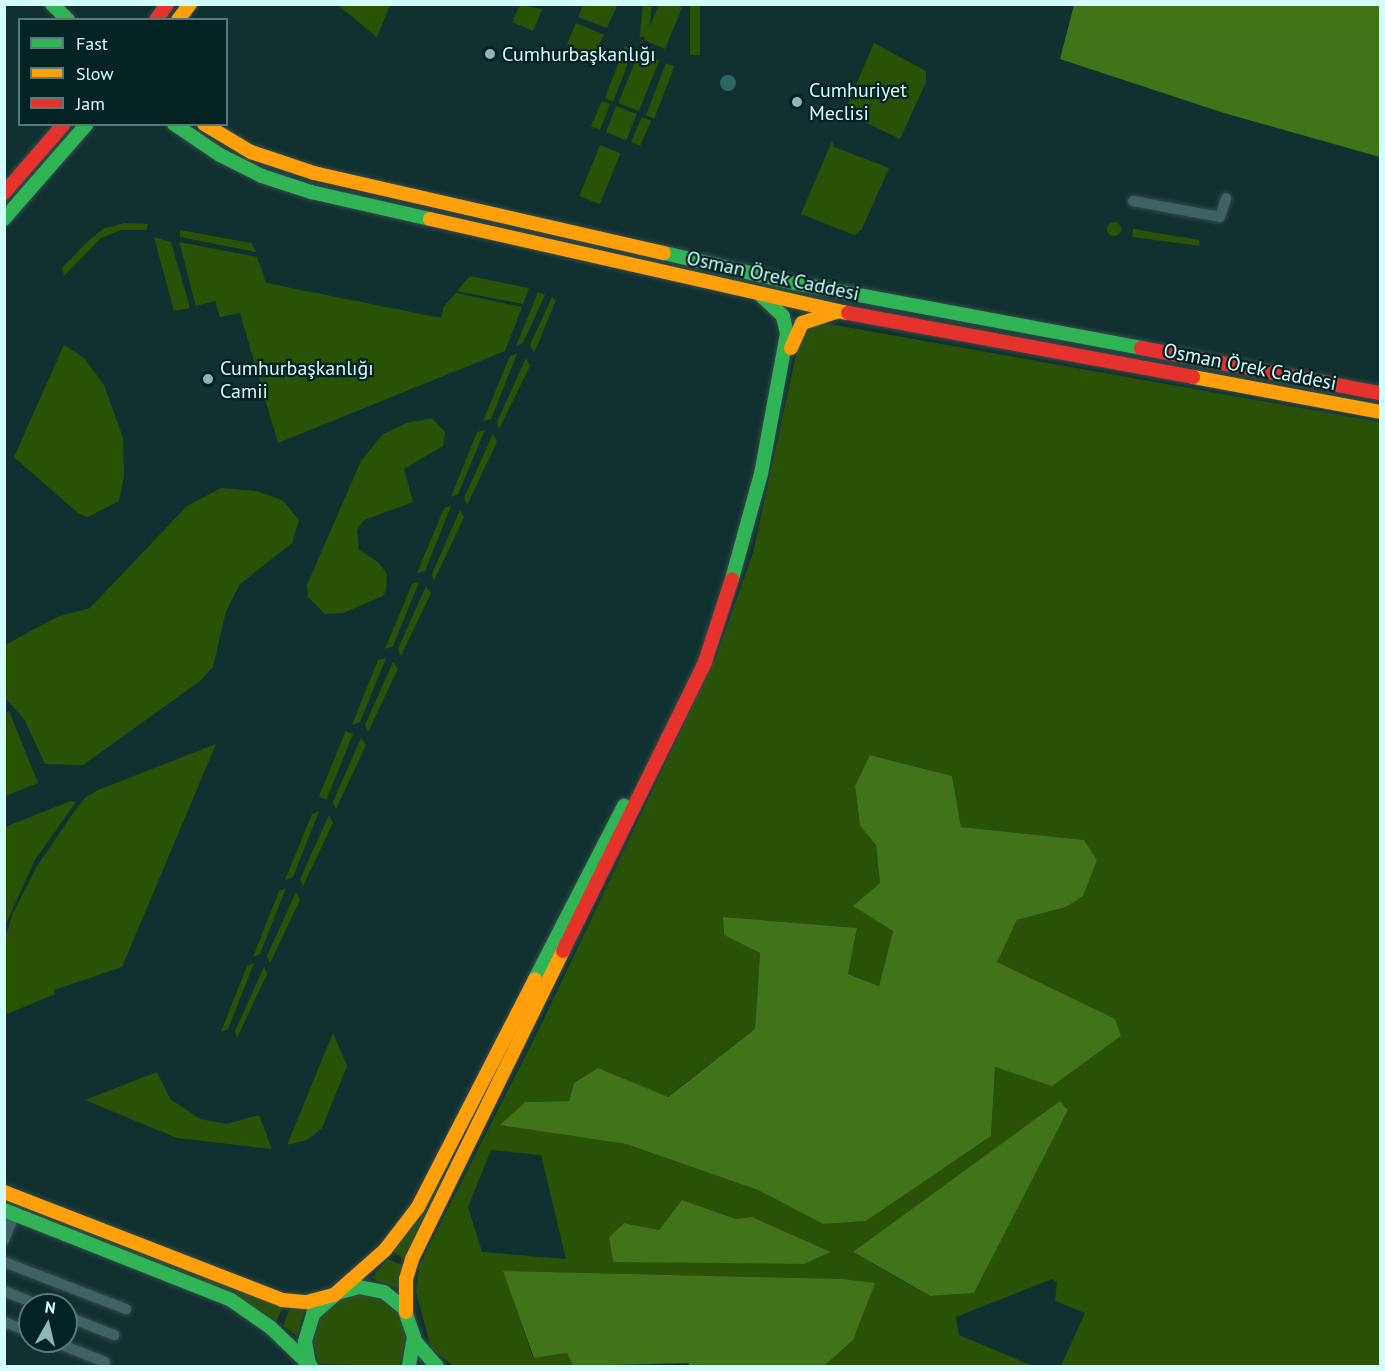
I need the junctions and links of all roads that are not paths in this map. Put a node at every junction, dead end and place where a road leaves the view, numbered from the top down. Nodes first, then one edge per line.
1 (167, 5) edge
2 (55, 7) edge
3 (66, 18) edge
4 (72, 18) edge
5 (157, 18) edge
6 (62, 126) edge
7 (85, 126) edge
8 (177, 126) edge
9 (207, 126) edge
10 (4, 193) edge
11 (1226, 198) dead end
12 (1133, 201) dead end
13 (4, 219) edge
14 (759, 294) junction
15 (838, 311) junction
16 (1380, 393) edge
17 (1380, 412) edge
18 (770, 432) junction
19 (717, 628) junction
20 (4, 1192) edge
21 (10, 1212) edge
22 (4, 1240) edge
23 (4, 1262) edge
24 (4, 1291) edge
25 (333, 1295) junction
26 (18, 1297) edge
27 (126, 1309) dead end
28 (406, 1312) junction
29 (78, 1321) edge
30 (114, 1335) dead end
31 (414, 1340) junction
32 (78, 1351) edge
33 (105, 1362) dead end
34 (311, 1366) edge
35 (409, 1366) edge
36 (436, 1366) edge

1 - 5 street
2 - 3 street
2 - 4 street
6 - 10 street
7 - 13 street
8 - 14 street, Osman Örek Caddesi
9 - 16 street, Osman Örek Caddesi
11 - 12 street
14 - 15 street, Osman Örek Caddesi
14 - 18 street
15 - 17 street, Osman Örek Caddesi
15 - 18 street
18 - 19 street
19 - 25 street
19 - 28 street
20 - 25 street
21 - 22 street
21 - 34 street
23 - 27 street
24 - 26 street
25 - 28 street
25 - 34 street
28 - 31 street
29 - 30 street
31 - 35 street
31 - 36 street
32 - 33 street

